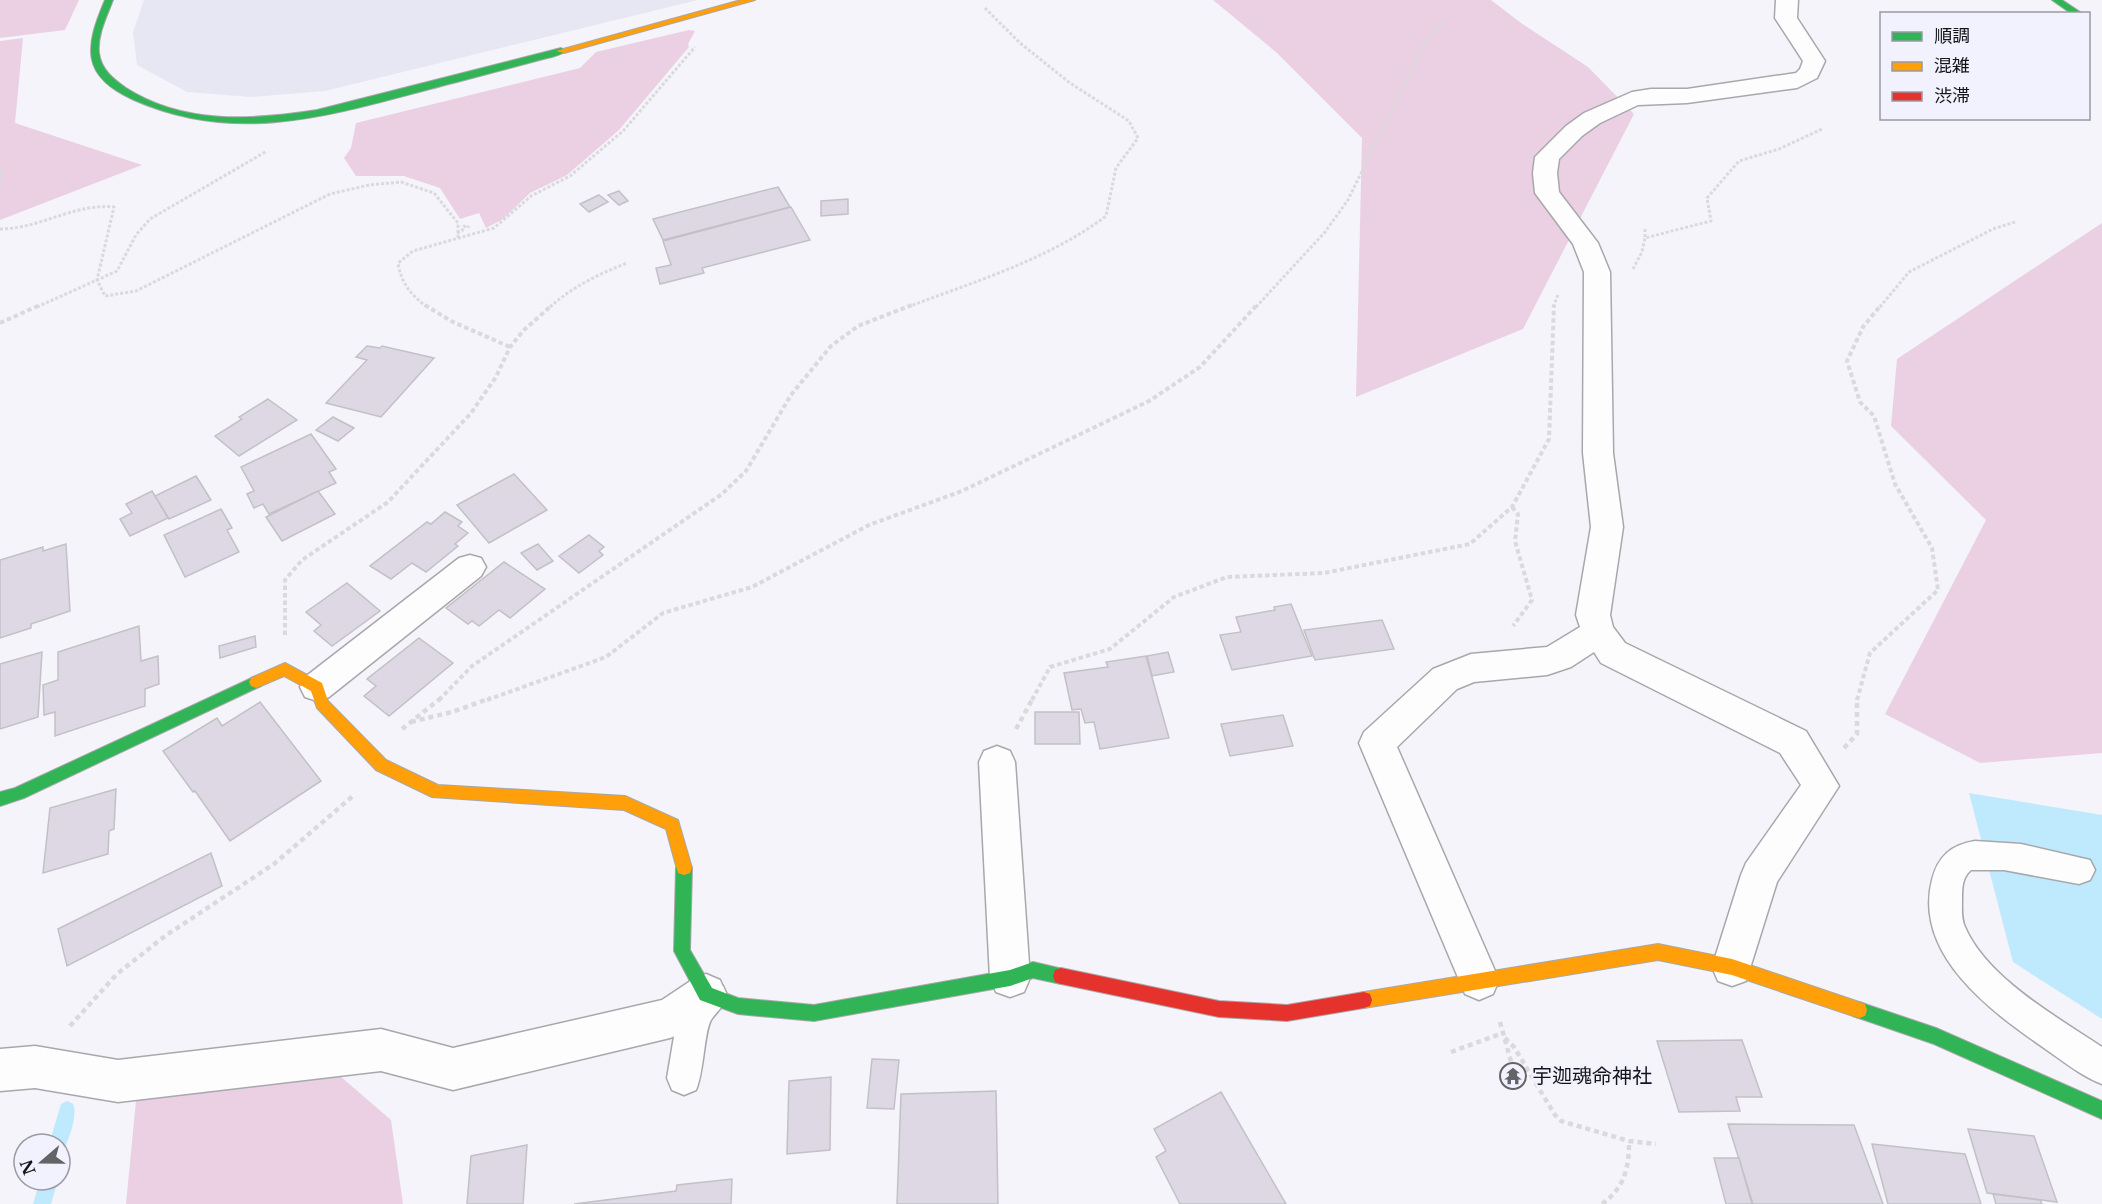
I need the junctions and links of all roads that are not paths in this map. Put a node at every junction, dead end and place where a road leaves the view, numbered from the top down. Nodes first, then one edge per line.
1 (109, 0) edge
2 (751, 0) edge
3 (1787, 0) edge
4 (2056, 0) edge
5 (2076, 12) edge
6 (470, 567) dead end
7 (1598, 632) junction
8 (317, 687) junction
9 (997, 762) road end
10 (0, 799) edge
11 (2079, 870) dead end
12 (1732, 967) junction
13 (1010, 978) junction
14 (1479, 980) junction
15 (709, 995) junction
16 (2102, 1067) edge
17 (17, 1069) edge
18 (684, 1078) dead end
19 (2102, 1110) edge

1 - 2 street
3 - 7 street
4 - 5 street
6 - 8 street
7 - 12 street
7 - 14 street
8 - 10 street
8 - 15 street
9 - 13 street
11 - 16 lane
12 - 14 street
12 - 19 street
13 - 14 street
13 - 15 street
15 - 17 street
15 - 18 lane

